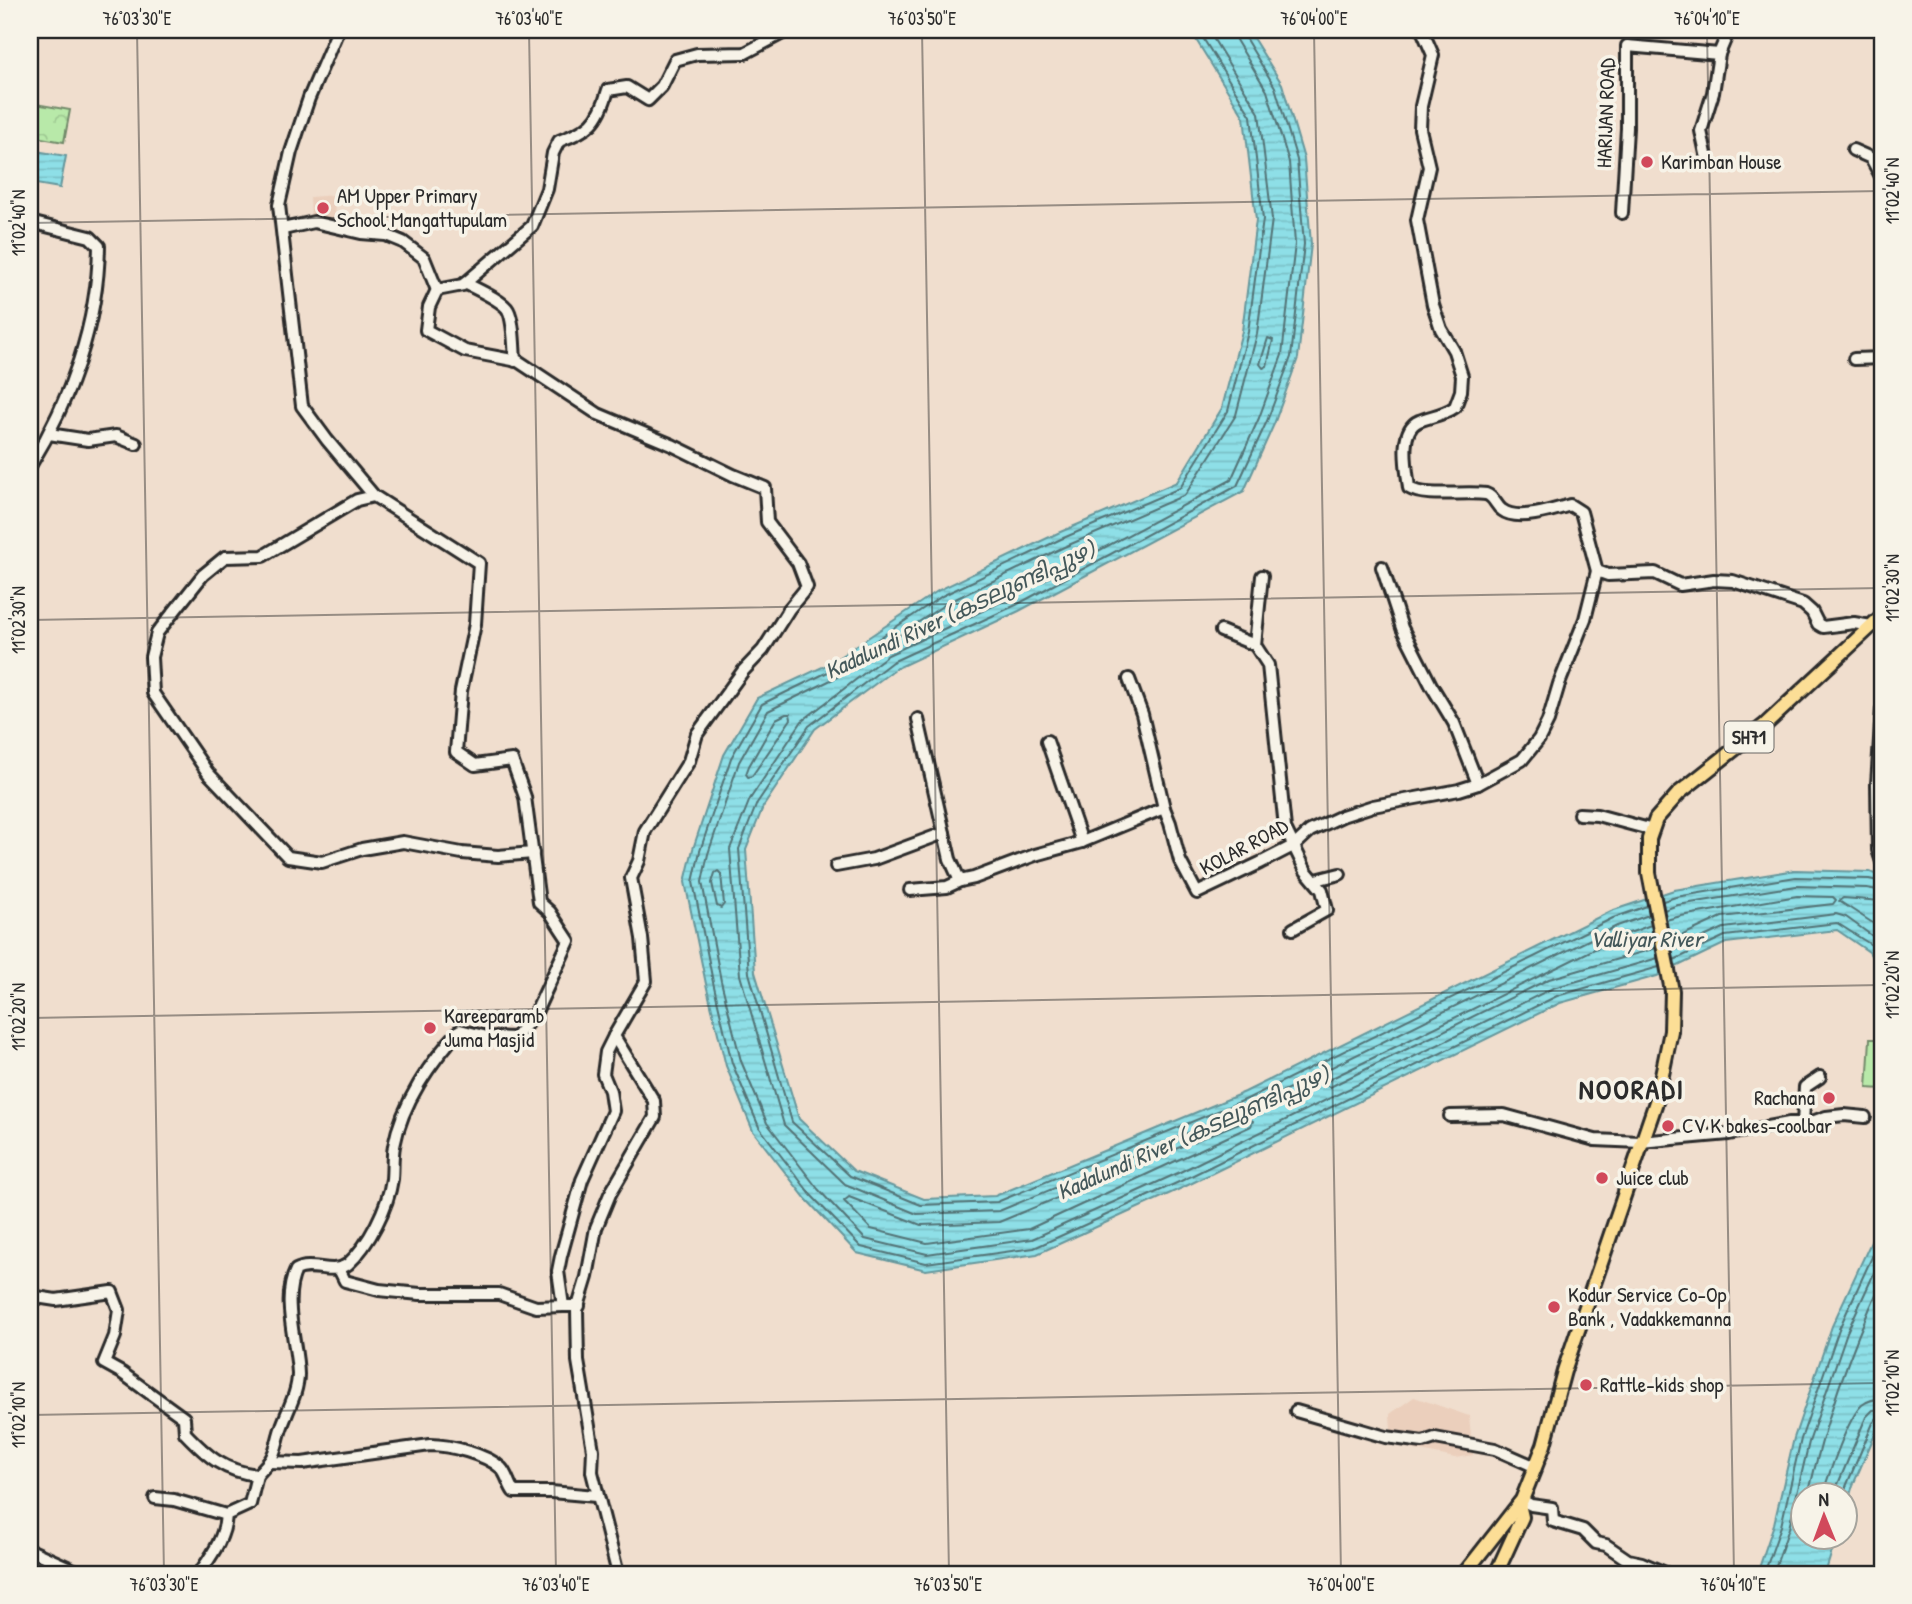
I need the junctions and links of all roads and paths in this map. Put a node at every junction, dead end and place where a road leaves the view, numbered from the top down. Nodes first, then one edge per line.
1 (338, 30) edge
2 (783, 30) edge
3 (1422, 30) edge
4 (1729, 30) edge
5 (1719, 54) junction
6 (1853, 150) dead end
7 (1708, 163) dead end
8 (1882, 178) edge
9 (1622, 214) dead end
10 (30, 222) edge
11 (283, 229) junction
12 (465, 283) junction
13 (437, 290) junction
14 (1882, 358) edge
15 (1854, 359) dead end
16 (515, 361) junction
17 (49, 435) junction
18 (136, 444) dead end
19 (30, 466) edge
20 (374, 496) junction
21 (1381, 567) dead end
22 (1597, 572) junction
23 (1262, 576) dead end
24 (1882, 616) edge
25 (1871, 626) junction
26 (1221, 631) dead end
27 (1255, 645) junction
28 (1129, 679) dead end
29 (1882, 709) edge
30 (918, 719) dead end
31 (1047, 741) dead end
32 (1880, 780) edge
33 (1478, 784) junction
34 (1164, 808) junction
35 (1579, 814) dead end
36 (1653, 830) junction
37 (944, 833) junction
38 (1082, 842) junction
39 (1294, 845) junction
40 (533, 853) junction
41 (1882, 862) edge
42 (836, 866) dead end
43 (1340, 874) dead end
44 (1316, 880) junction
45 (960, 881) junction
46 (910, 890) dead end
47 (1293, 929) dead end
48 (460, 1030) junction
49 (614, 1037) junction
50 (439, 1039) dead end
51 (1820, 1077) dead end
52 (1450, 1116) dead end
53 (1865, 1117) dead end
54 (1803, 1123) junction
55 (1640, 1142) junction
56 (339, 1269) junction
57 (30, 1296) edge
58 (563, 1306) junction
59 (579, 1306) junction
60 (1296, 1411) dead end
61 (269, 1462) junction
62 (1535, 1467) junction
63 (257, 1475) junction
64 (596, 1496) junction
65 (155, 1498) dead end
66 (1520, 1502) junction
67 (226, 1515) junction
68 (30, 1550) edge
69 (83, 1574) edge
70 (199, 1574) edge
71 (618, 1574) edge
72 (1464, 1574) edge
73 (1496, 1574) edge
74 (1668, 1574) edge

1 - 11 street
2 - 12 street
3 - 22 street
4 - 5 street
5 - 7 street
5 - 9 street, HARIJAN ROAD
6 - 8 street
10 - 17 street
11 - 13 street
11 - 20 street
12 - 13 street
12 - 16 street
13 - 16 street
14 - 15 street
16 - 49 street
17 - 18 street
17 - 19 street
20 - 40 street
20 - 40 street
21 - 33 street
22 - 25 street
22 - 33 street, KOLAR ROAD
23 - 27 street
24 - 25 main road, SH71
25 - 36 main road, SH71
26 - 27 street
27 - 39 street
28 - 34 street
29 - 32 street
30 - 37 street
31 - 38 street
32 - 41 street
33 - 39 street, KOLAR ROAD
34 - 38 street
34 - 39 street, KOLAR ROAD
35 - 36 street
36 - 55 main road, SH71
37 - 42 street
37 - 45 street
38 - 45 street
39 - 44 street
40 - 48 street
43 - 44 street
44 - 47 street
45 - 46 street
48 - 50 street
48 - 56 street
49 - 58 street
49 - 59 street
51 - 54 street
52 - 55 street
53 - 54 street
54 - 55 street
55 - 62 main road, SH71
56 - 58 street
56 - 61 street
57 - 63 street
58 - 59 street
59 - 64 street
60 - 62 street
61 - 63 street
61 - 64 street
62 - 66 main road, SH71
63 - 67 street
64 - 71 street
65 - 67 street
66 - 72 main road, SH71
66 - 73 main road
66 - 74 street
67 - 70 street
68 - 69 street

